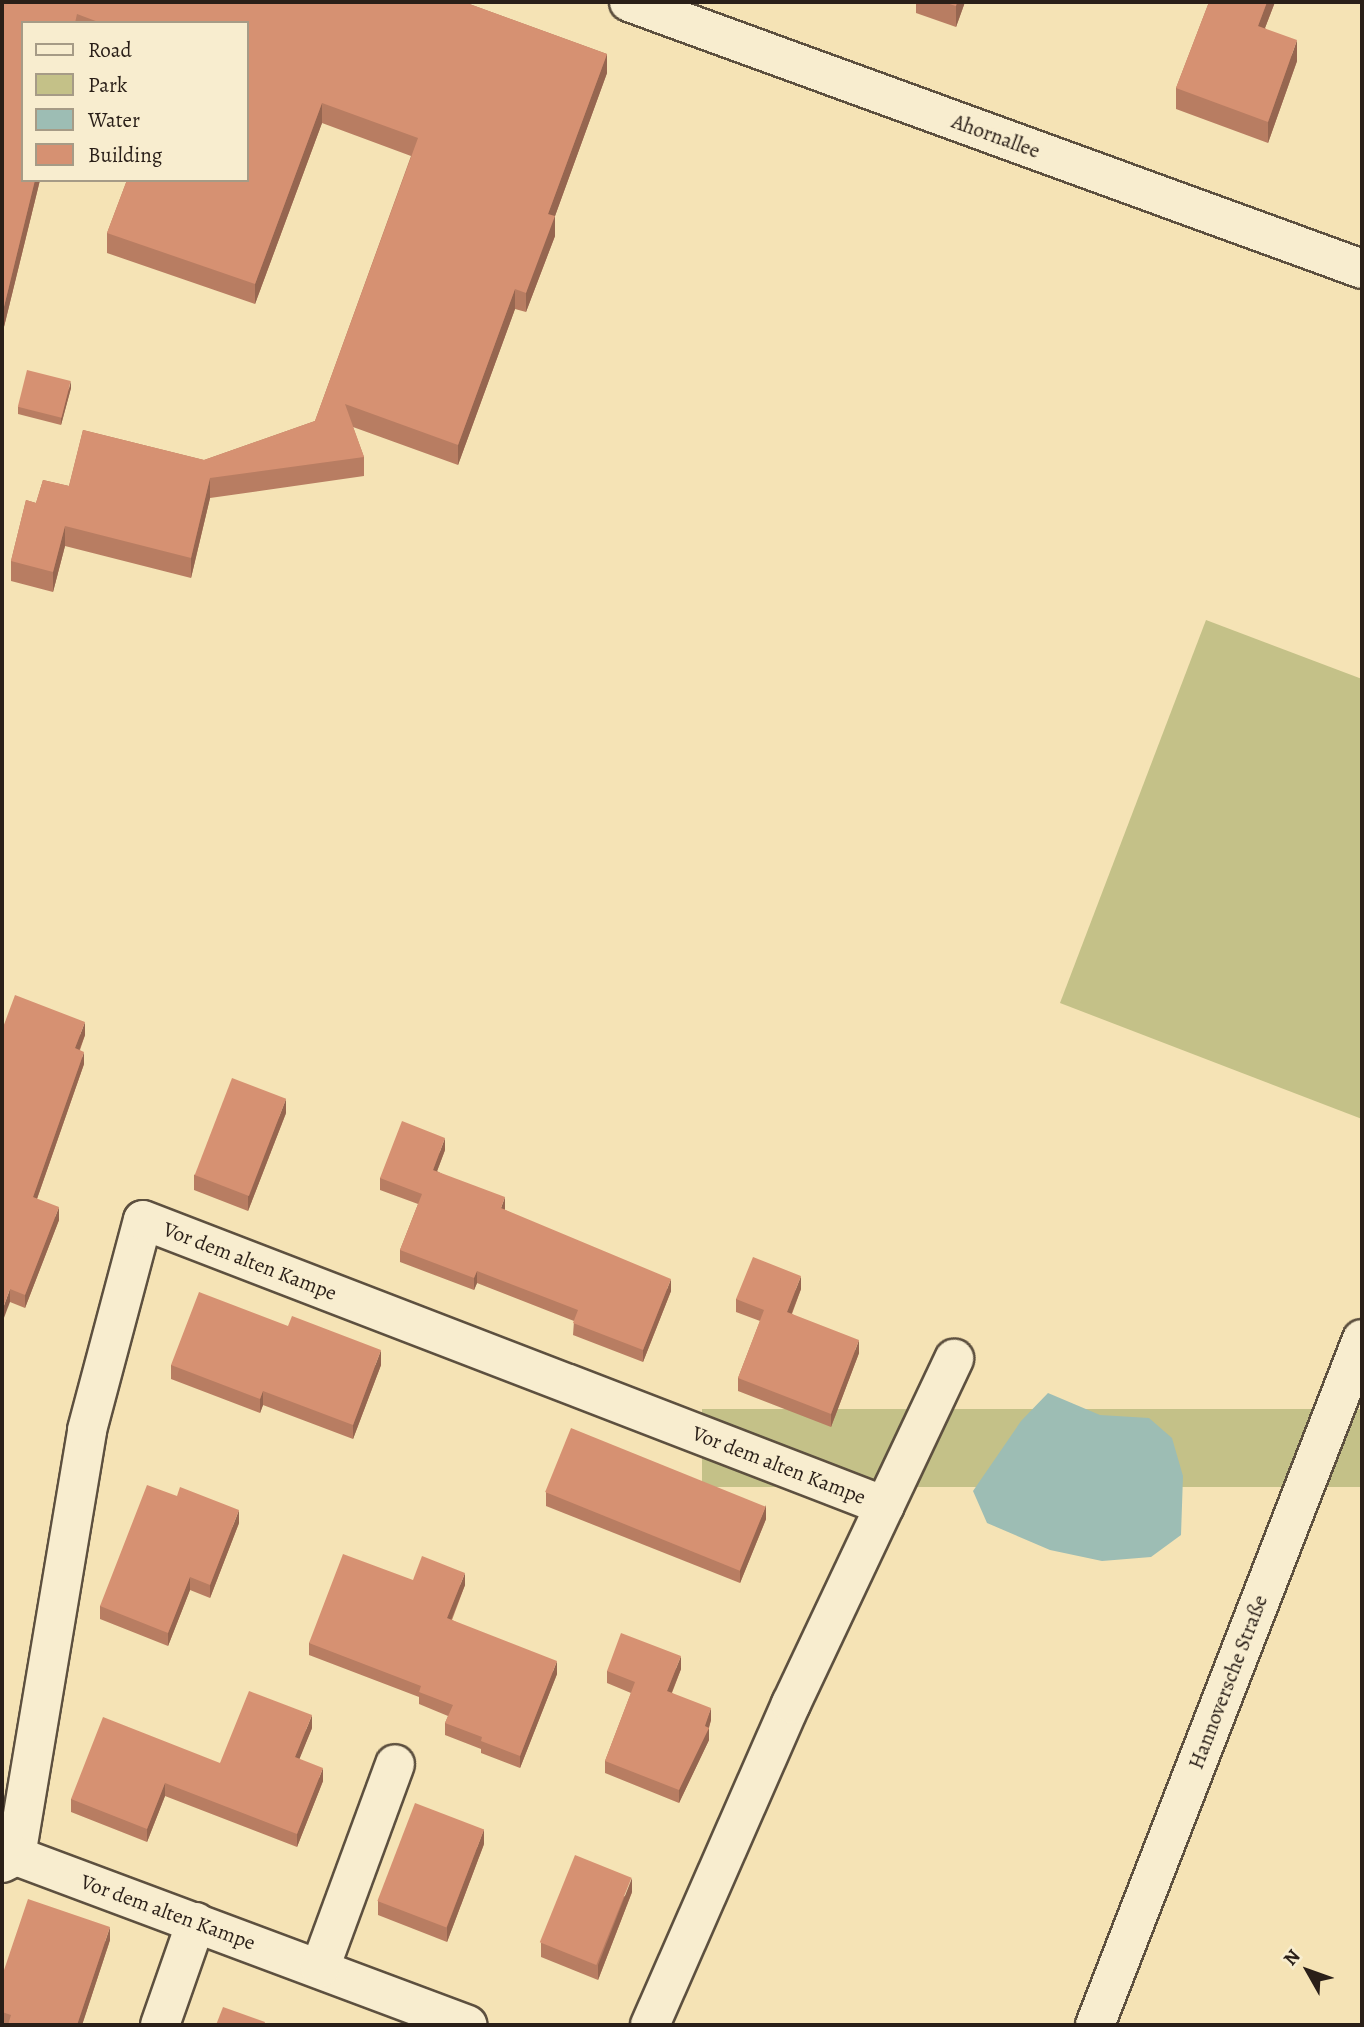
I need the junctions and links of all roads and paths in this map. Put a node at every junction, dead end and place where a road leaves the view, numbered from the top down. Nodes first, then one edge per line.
1 (629, 2) edge
2 (1362, 269) edge
3 (1362, 1339) edge
4 (954, 1359) dead end
5 (885, 1506) junction
6 (395, 1763) dead end
7 (9, 1859) edge
8 (196, 1922) junction
9 (320, 1968) junction
10 (160, 2025) edge
11 (467, 2025) edge
12 (650, 2025) edge
13 (1095, 2025) edge

1 - 2 street, Ahornallee
3 - 13 street, Hannoversche Straße
4 - 5 street, Vor dem alten Kampe
5 - 7 street, Vor dem alten Kampe
5 - 12 street, Vor dem alten Kampe
6 - 9 street
7 - 8 street, Vor dem alten Kampe
8 - 9 street, Vor dem alten Kampe
8 - 10 street
9 - 11 street, Vor dem alten Kampe

